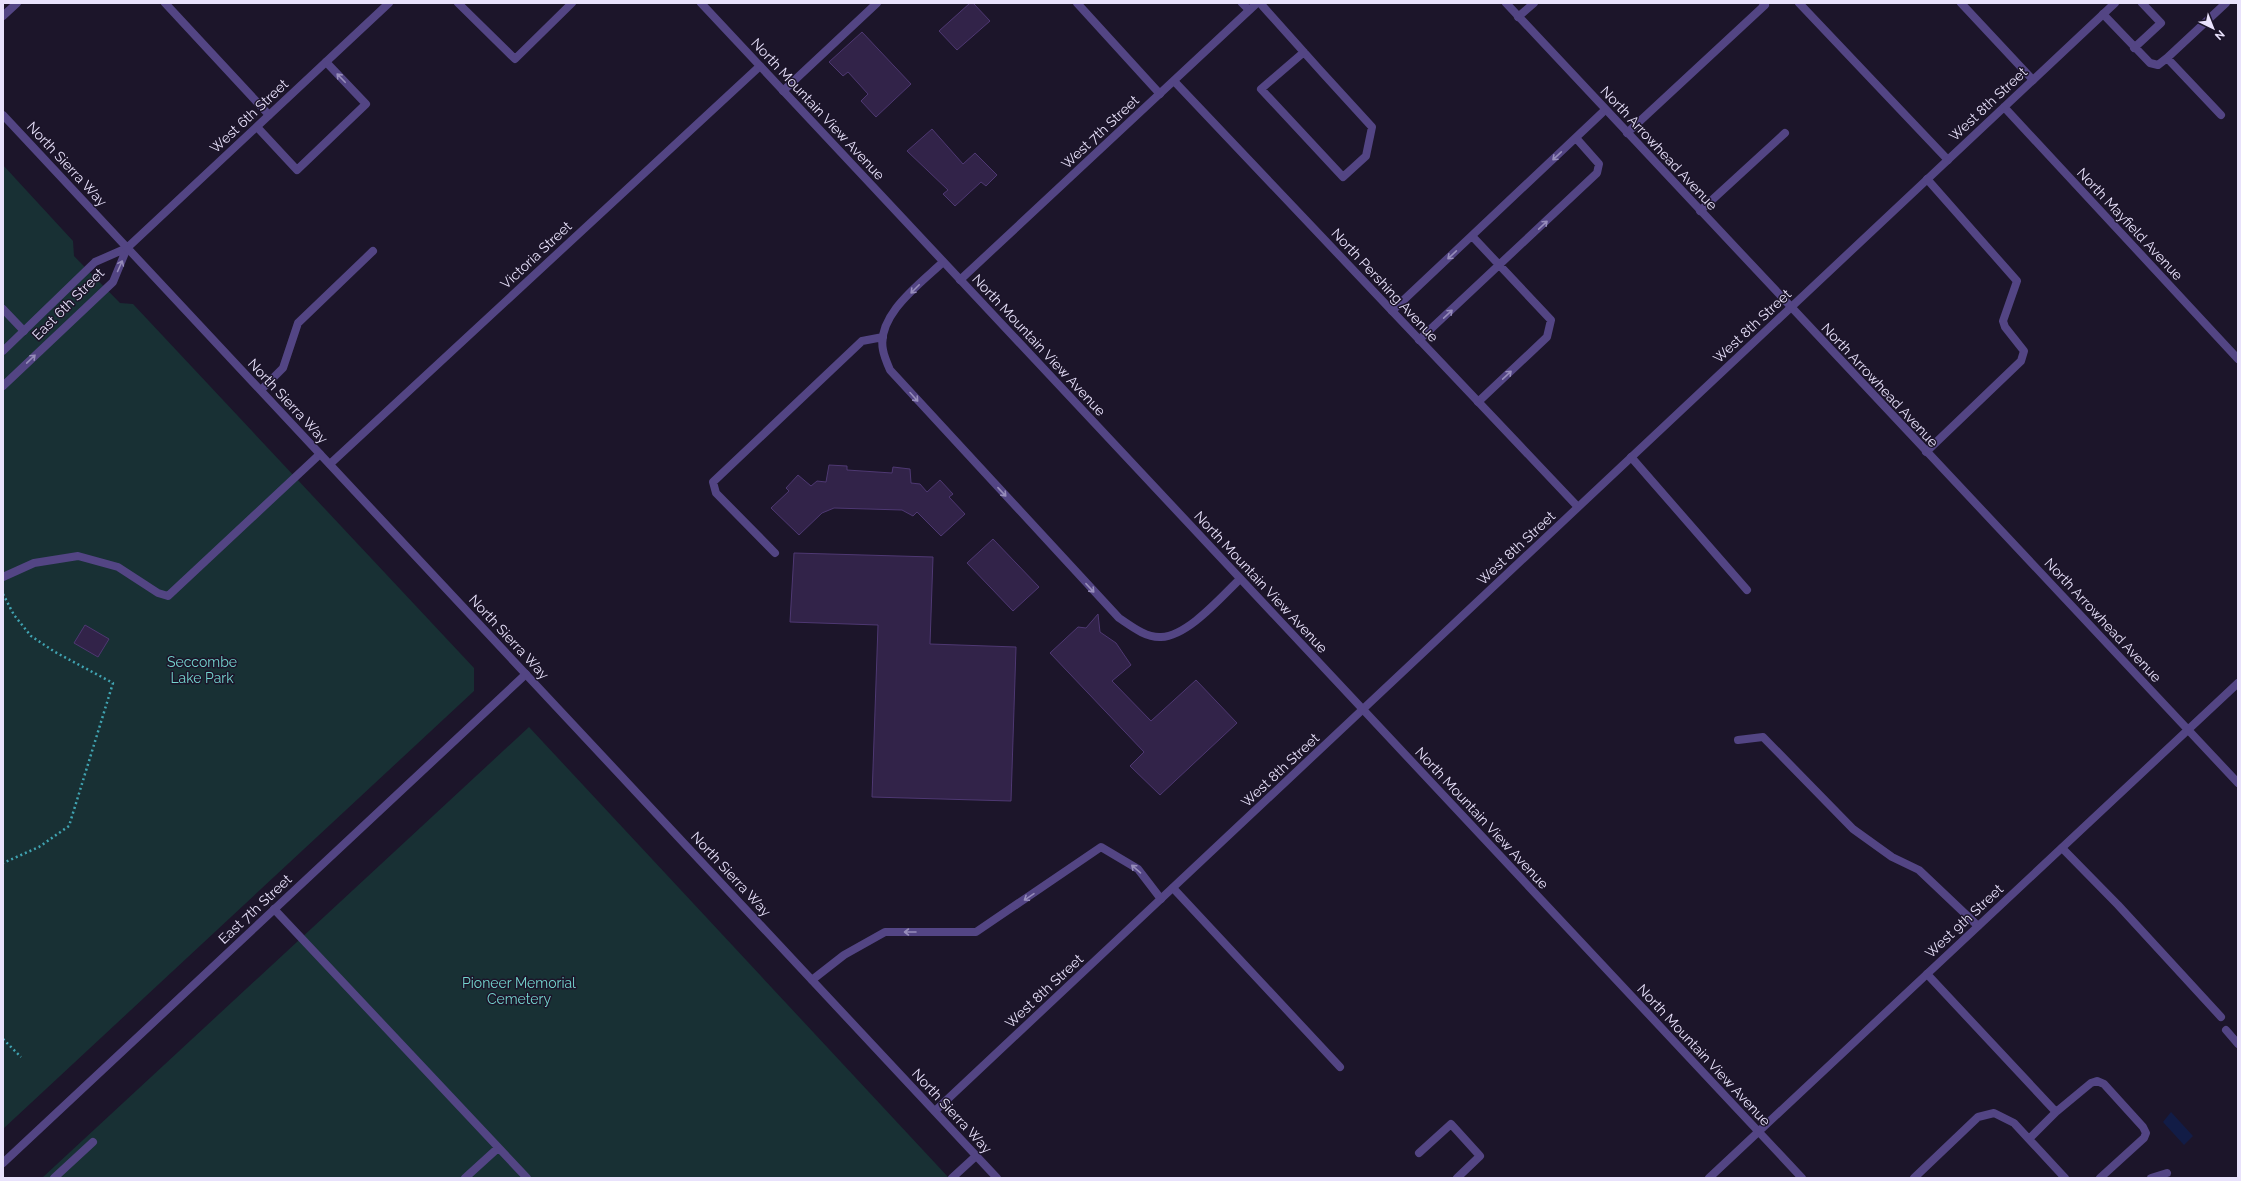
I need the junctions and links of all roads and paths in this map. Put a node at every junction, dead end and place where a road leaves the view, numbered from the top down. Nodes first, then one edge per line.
1 (17, 3) edge
2 (165, 3) edge
3 (389, 3) edge
4 (458, 3) edge
5 (572, 3) edge
6 (701, 3) edge
7 (877, 3) edge
8 (1076, 3) edge
9 (1242, 3) edge
10 (1258, 3) edge
11 (1506, 3) edge
12 (1534, 3) edge
13 (1763, 3) edge
14 (1799, 3) edge
15 (1961, 3) edge
16 (2115, 3) edge
17 (2142, 3) edge
18 (2226, 3) edge
19 (1249, 10) junction
20 (2103, 14) junction
21 (3, 16) edge
22 (1518, 17) junction
23 (2134, 48) junction
24 (1304, 52) junction
25 (2167, 58) junction
26 (326, 62) junction
27 (760, 66) junction
28 (2033, 80) junction
29 (1174, 81) junction
30 (783, 91) junction
31 (1160, 94) junction
32 (2004, 107) junction
33 (1605, 110) junction
34 (3, 115) edge
35 (269, 115) junction
36 (2222, 115) dead end
37 (257, 127) junction
38 (1627, 133) junction
39 (1785, 133) dead end
40 (1576, 138) junction
41 (1948, 160) junction
42 (1927, 179) junction
43 (1700, 211) junction
44 (1472, 236) junction
45 (127, 248) junction
46 (373, 251) dead end
47 (943, 262) junction
48 (1499, 266) junction
49 (960, 280) junction
50 (1790, 308) junction
51 (3, 309) edge
52 (1392, 311) junction
53 (24, 331) junction
54 (883, 337) junction
55 (1419, 340) junction
56 (3, 351) edge
57 (2238, 359) edge
58 (3, 386) edge
59 (261, 390) junction
60 (1478, 402) junction
61 (1926, 452) junction
62 (320, 454) junction
63 (1631, 458) junction
64 (330, 464) junction
65 (1578, 507) junction
66 (775, 553) dead end
67 (3, 577) edge
68 (1240, 579) junction
69 (1747, 590) dead end
70 (3, 594) edge
71 (526, 674) junction
72 (2238, 683) edge
73 (1363, 710) junction
74 (2188, 730) junction
75 (1738, 740) dead end
76 (2238, 783) edge
77 (2062, 848) junction
78 (3, 863) edge
79 (1173, 888) junction
80 (1162, 899) junction
81 (274, 910) junction
82 (1978, 926) junction
83 (1927, 974) junction
84 (812, 980) junction
85 (2221, 1017) dead end
86 (2226, 1030) dead end
87 (3, 1039) edge
88 (2238, 1044) edge
89 (21, 1057) dead end
90 (1340, 1067) dead end
91 (935, 1111) junction
92 (2056, 1112) junction
93 (1758, 1132) junction
94 (2030, 1138) junction
95 (93, 1142) dead end
96 (498, 1148) junction
97 (1419, 1153) dead end
98 (976, 1156) junction
99 (3, 1163) edge
100 (2167, 1173) dead end
101 (54, 1178) edge
102 (465, 1178) edge
103 (527, 1178) edge
104 (952, 1178) edge
105 (997, 1178) edge
106 (1457, 1178) edge
107 (1709, 1178) edge
108 (1802, 1178) edge
109 (1914, 1178) edge
110 (2065, 1178) edge
111 (2100, 1178) edge
112 (2151, 1178) edge

1 - 21 street
2 - 35 street
3 - 26 street, West 6th Street
4 - 5 street
6 - 27 street, North Mountain View Avenue
7 - 30 street
8 - 31 street
9 - 19 street
10 - 19 street, West 7th Street
10 - 24 street
11 - 22 street, North Arrowhead Avenue
12 - 22 street
13 - 38 street
14 - 41 street
15 - 28 street
16 - 20 street, West 8th Street
17 - 23 street
18 - 25 street
19 - 29 street, West 7th Street
20 - 23 street
20 - 28 street, West 8th Street
22 - 33 street, North Arrowhead Avenue
23 - 25 street
24 - 24 street
25 - 36 street
26 - 35 street, West 6th Street
37 -> 26 street
27 - 30 street, North Mountain View Avenue
27 - 64 street, Victoria Street
28 - 32 street, West 8th Street
29 - 31 street, West 7th Street
29 - 52 street, North Pershing Avenue
30 - 47 street, North Mountain View Avenue
31 - 49 street, West 7th Street
32 - 41 street, West 8th Street
32 - 57 street, North Mayfield Avenue
33 - 38 street, North Arrowhead Avenue
33 - 40 street
34 - 45 street, North Sierra Way
35 - 37 street, West 6th Street
37 - 45 street, West 6th Street
38 - 43 street, North Arrowhead Avenue
39 - 43 street
40 -> 44 street
48 -> 40 street
41 - 42 street, West 8th Street
42 - 50 street, West 8th Street
42 - 61 street
43 - 50 street, North Arrowhead Avenue
44 - 48 street
44 -> 52 street
45 - 53 street, East 6th Street
58 -> 45 street, East 6th Street
45 - 59 street, North Sierra Way
46 - 59 street
47 - 49 street, North Mountain View Avenue
47 -> 54 street
55 -> 48 street
60 -> 48 street
49 - 68 street, North Mountain View Avenue
50 - 61 street, North Arrowhead Avenue
50 - 63 street, West 8th Street
51 - 53 street
52 - 55 street, North Pershing Avenue
53 - 56 street, East 6th Street
54 - 66 street
54 -> 68 street
55 - 60 street, North Pershing Avenue
59 - 62 street, North Sierra Way
60 - 65 street, North Pershing Avenue
61 - 74 street, North Arrowhead Avenue
62 - 64 street, North Sierra Way
62 - 67 street
63 - 65 street, West 8th Street
63 - 69 street
64 - 71 street, North Sierra Way
65 - 73 street, West 8th Street
68 - 73 street, North Mountain View Avenue
70 - 78 path
71 - 81 street, East 7th Street
71 - 84 street, North Sierra Way
72 - 74 street, West 9th Street
73 - 79 street, West 8th Street
73 - 93 street, North Mountain View Avenue
74 - 76 street, North Arrowhead Avenue
74 - 77 street, West 9th Street
75 - 82 street
77 - 82 street, West 9th Street
77 - 85 street
79 - 80 street, West 8th Street
79 - 90 street
80 -> 84 street
80 - 91 street, West 8th Street
81 - 96 street
81 - 99 street, East 7th Street
82 - 83 street, West 9th Street
83 - 92 street
83 - 93 street, West 9th Street
84 - 91 street, North Sierra Way
86 - 88 street
87 - 89 path
91 - 98 street, North Sierra Way
92 - 94 street
92 - 111 street
93 - 107 street, West 9th Street
93 - 108 street, North Mountain View Avenue
94 - 109 street
94 - 110 street
95 - 101 street
96 - 102 street
96 - 103 street
97 - 106 street
98 - 104 street
98 - 105 street, North Sierra Way
100 - 112 street

